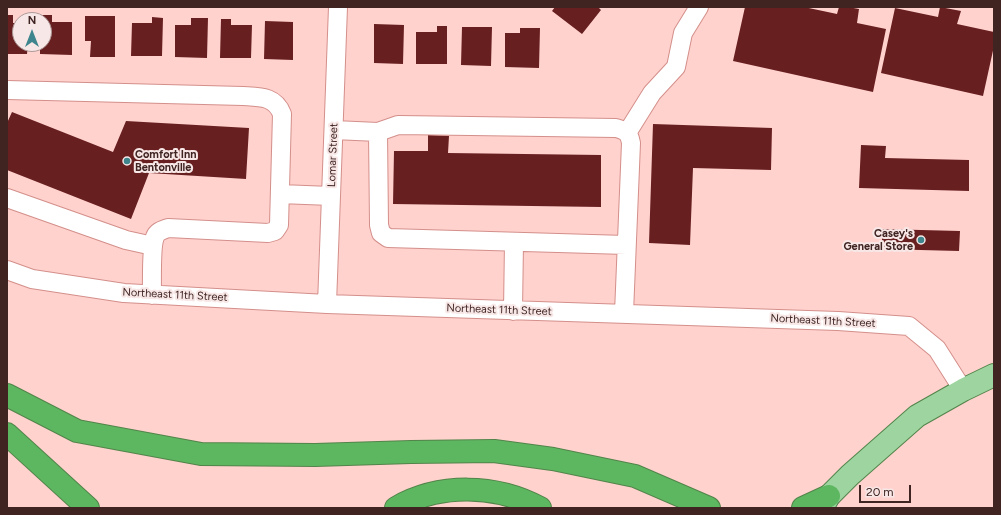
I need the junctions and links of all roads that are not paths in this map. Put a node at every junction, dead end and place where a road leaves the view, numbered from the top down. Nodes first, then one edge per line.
1 (338, 7) edge
2 (699, 7) edge
3 (7, 90) edge
4 (334, 130) junction
5 (378, 132) junction
6 (627, 133) junction
7 (280, 194) junction
8 (331, 196) junction
9 (7, 198) edge
10 (514, 242) junction
11 (626, 245) junction
12 (153, 246) junction
13 (7, 270) edge
14 (152, 294) junction
15 (327, 304) junction
16 (514, 311) junction
17 (624, 313) junction
18 (994, 375) edge
19 (963, 390) junction
20 (7, 395) edge
21 (7, 434) edge
22 (826, 504) edge
23 (88, 508) edge
24 (396, 508) edge
25 (540, 508) edge
26 (709, 508) edge
27 (803, 508) edge

1 - 4 street, Lomar Street
2 - 6 street
3 - 7 street
4 - 5 street
4 - 8 street, Lomar Street
5 - 6 street
5 - 10 street
6 - 11 street
7 - 8 street
7 - 12 street
8 - 15 street, Lomar Street
9 - 12 street
10 - 11 street
10 - 16 street
11 - 17 street
12 - 14 street
13 - 14 street, Northeast 11th Street
14 - 15 street, Northeast 11th Street
15 - 16 street, Northeast 11th Street
16 - 17 street, Northeast 11th Street
17 - 19 street, Northeast 11th Street
18 - 19 main road
19 - 22 main road
20 - 26 highway
21 - 23 highway
22 - 27 highway
24 - 25 highway

